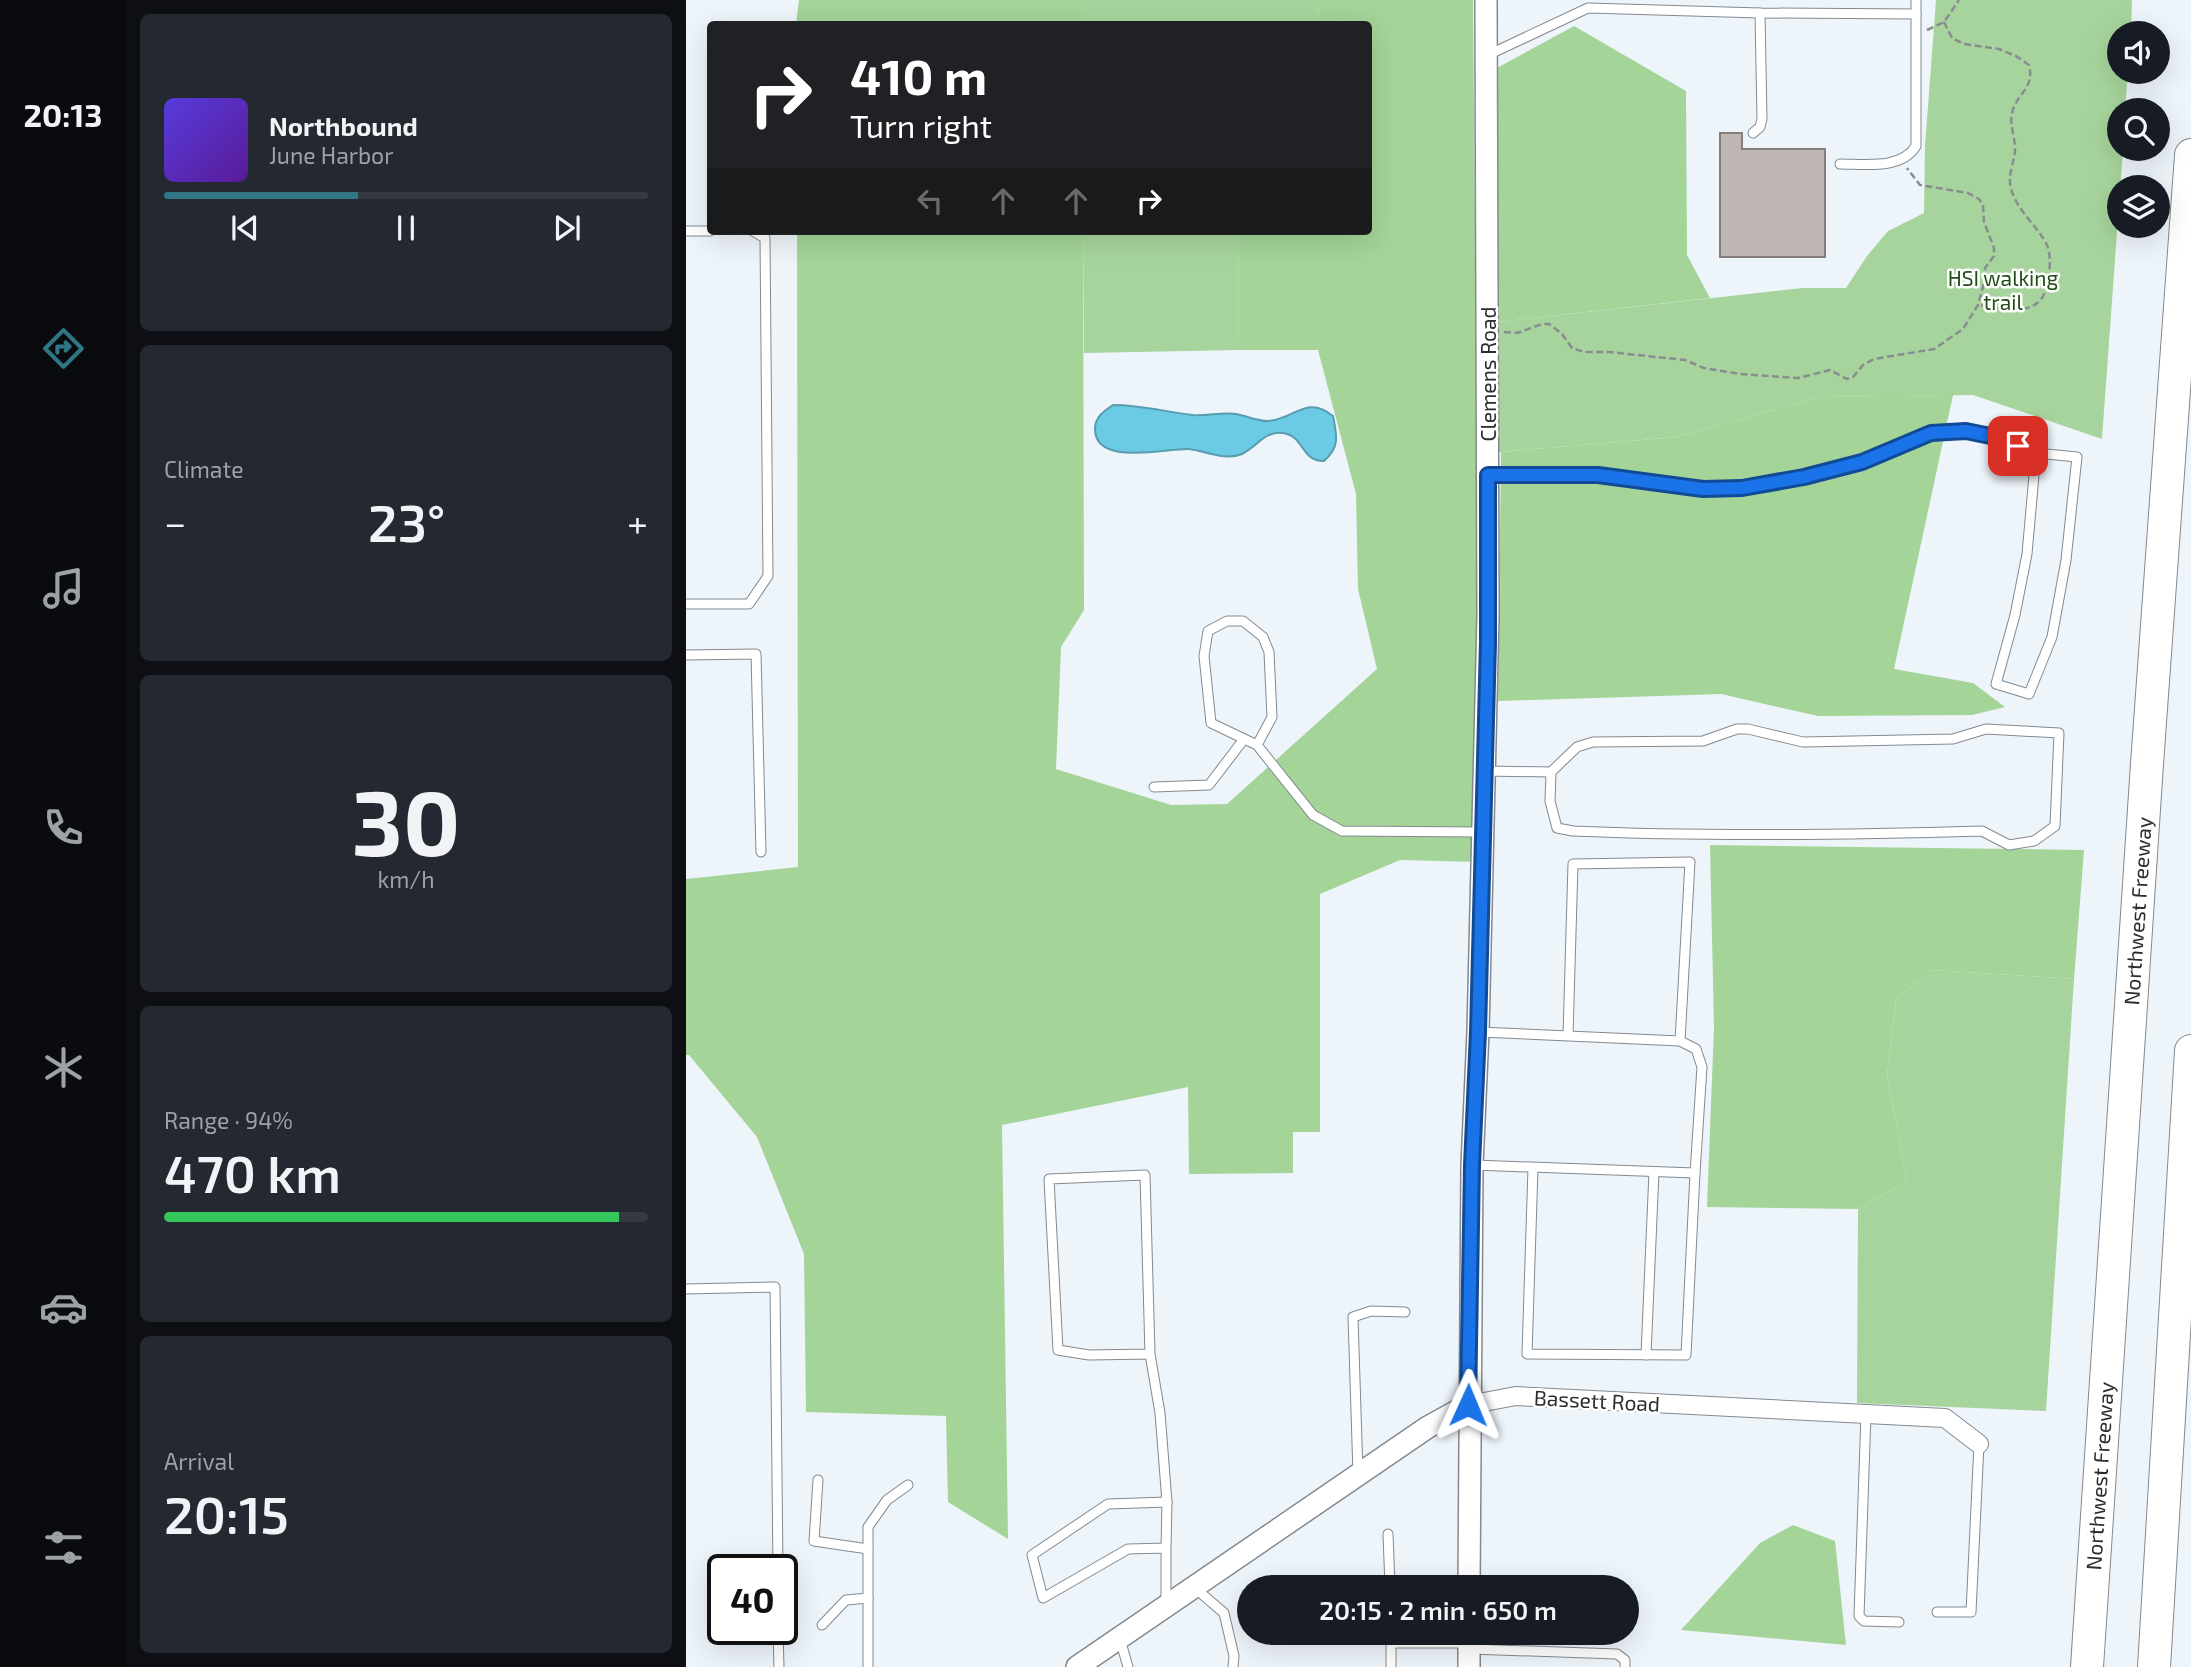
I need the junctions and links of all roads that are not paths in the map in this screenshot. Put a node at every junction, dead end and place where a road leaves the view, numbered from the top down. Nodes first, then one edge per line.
1 (1486, 0) edge
2 (1916, 0) edge
3 (1588, 4) edge
4 (1760, 13) junction
5 (1916, 14) junction
6 (1486, 56) junction
7 (1754, 133) dead end
8 (2191, 155) edge
9 (1840, 164) dead end
10 (686, 231) edge
11 (707, 231) edge
12 (760, 235) edge
13 (2036, 453) junction
14 (1488, 475) junction
15 (686, 604) edge
16 (686, 655) edge
17 (1244, 739) junction
18 (1256, 745) junction
19 (1484, 771) junction
20 (1551, 772) junction
21 (1154, 787) dead end
22 (1483, 832) junction
23 (761, 852) dead end
24 (1478, 1032) junction
25 (1568, 1036) junction
26 (1680, 1041) junction
27 (2191, 1051) edge
28 (1472, 1165) junction
29 (1533, 1168) junction
30 (1654, 1172) junction
31 (1695, 1173) junction
32 (686, 1289) edge
33 (1405, 1312) dead end
34 (1150, 1354) junction
35 (1646, 1355) junction
36 (1468, 1405) junction
37 (1867, 1414) junction
38 (1979, 1444) joint
39 (1358, 1475) junction
40 (818, 1480) dead end
41 (908, 1485) dead end
42 (1167, 1502) junction
43 (1388, 1534) dead end
44 (1166, 1548) junction
45 (868, 1549) junction
46 (778, 1554) edge
47 (1390, 1575) edge
48 (1469, 1575) edge
49 (1194, 1587) junction
50 (868, 1598) junction
51 (1167, 1605) junction
52 (1937, 1612) dead end
53 (1899, 1622) dead end
54 (822, 1625) dead end
55 (1120, 1638) junction
56 (778, 1645) edge
57 (1391, 1645) edge
58 (1446, 1645) edge
59 (1469, 1648) edge
60 (2154, 1666) edge
61 (779, 1667) edge
62 (868, 1667) edge
63 (1077, 1667) edge
64 (1128, 1667) edge
65 (1233, 1667) edge
66 (1391, 1667) edge
67 (1625, 1667) edge
68 (2084, 1667) edge

1 - 6 street, Clemens Road
2 - 5 lane
3 - 4 lane
3 - 6 lane
4 - 5 lane
4 - 7 lane
5 - 9 lane
6 - 14 street, Clemens Road
8 - 68 highway, Northwest Freeway
10 - 11 lane
12 - 15 lane
13 - 13 lane
13 - 14 lane
14 - 19 street, Clemens Road
16 - 23 lane
17 - 18 lane
17 - 18 lane
17 - 21 lane
18 - 22 lane
19 - 20 lane
19 - 22 street, Clemens Road
20 - 20 lane
22 - 24 street, Clemens Road
24 - 25 lane
24 - 28 street, Clemens Road
25 - 26 lane
25 - 26 lane
26 - 31 lane
27 - 60 highway
28 - 29 lane
28 - 36 street, Clemens Road
29 - 30 lane
29 - 35 lane
30 - 31 lane
30 - 35 lane
31 - 35 lane
32 - 46 lane
33 - 39 lane
34 - 34 lane
34 - 42 lane
36 - 37 street, Bassett Road
36 - 39 street, Bassett Road
36 - 48 street, Clemens Road
37 - 38 street, Bassett Road
37 - 53 lane
38 - 52 lane
39 - 49 street, Bassett Road
40 - 45 lane
41 - 45 lane
42 - 44 lane
42 - 44 lane
43 - 47 lane
44 - 51 lane
45 - 50 lane
49 - 51 street, Bassett Road
49 - 65 lane
50 - 54 lane
50 - 62 lane
51 - 55 street, Bassett Road
55 - 63 street, Bassett Road
55 - 64 lane
56 - 61 lane
57 - 66 lane
58 - 59 lane
59 - 67 lane

